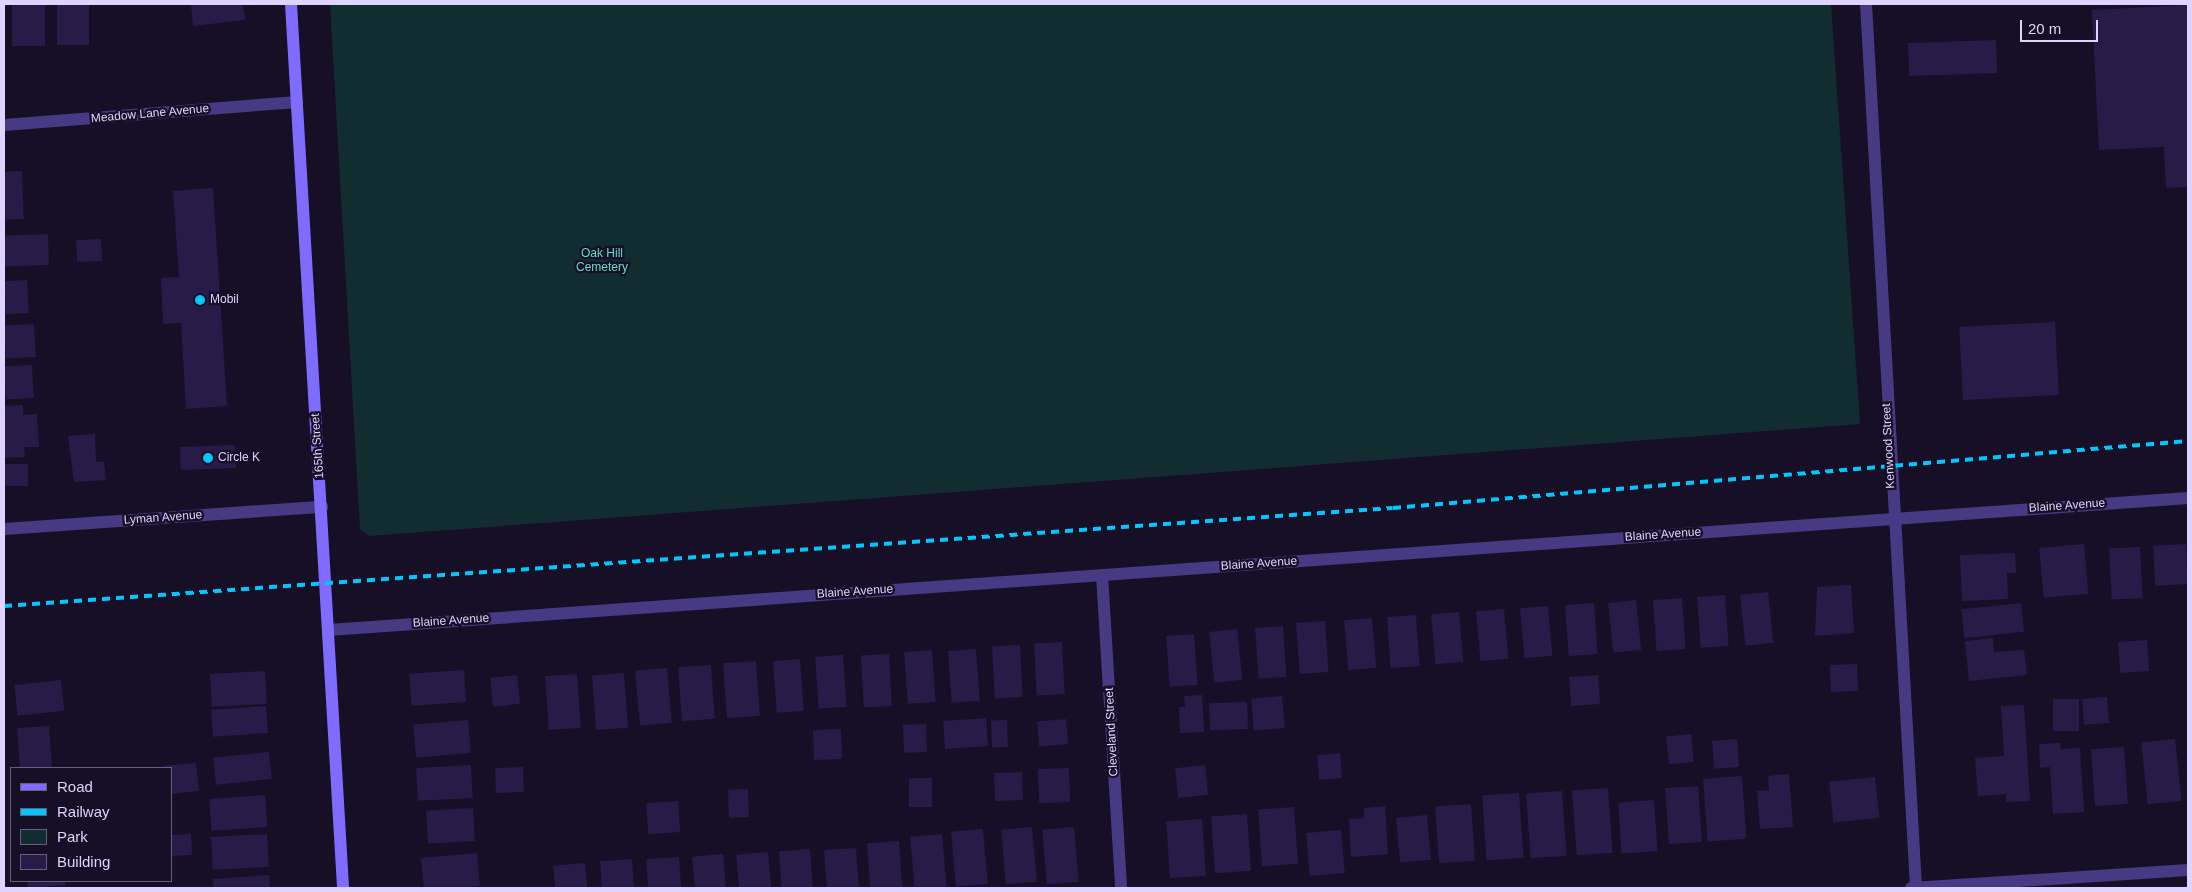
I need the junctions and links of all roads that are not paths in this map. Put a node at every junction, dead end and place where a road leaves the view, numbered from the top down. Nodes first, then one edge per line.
1 (291, 4) edge
2 (1866, 4) edge
3 (297, 102) junction
4 (4, 125) edge
5 (2188, 498) edge
6 (322, 507) junction
7 (1892, 519) junction
8 (4, 529) edge
9 (1102, 575) junction
10 (329, 630) junction
11 (2188, 870) edge
12 (343, 888) edge
13 (1121, 888) edge
14 (1911, 888) edge
15 (1916, 888) edge

1 - 3 main road, 165th Street
2 - 7 street, Kenwood Street
3 - 4 street, Meadow Lane Avenue
3 - 6 main road, 165th Street
5 - 7 street, Blaine Avenue
6 - 8 street, Lyman Avenue
6 - 10 main road, 165th Street
7 - 9 street, Blaine Avenue
7 - 15 street, Kenwood Street
9 - 10 street, Blaine Avenue
9 - 13 street, Cleveland Street
10 - 12 main road, 165th Street
11 - 15 street
14 - 15 street

